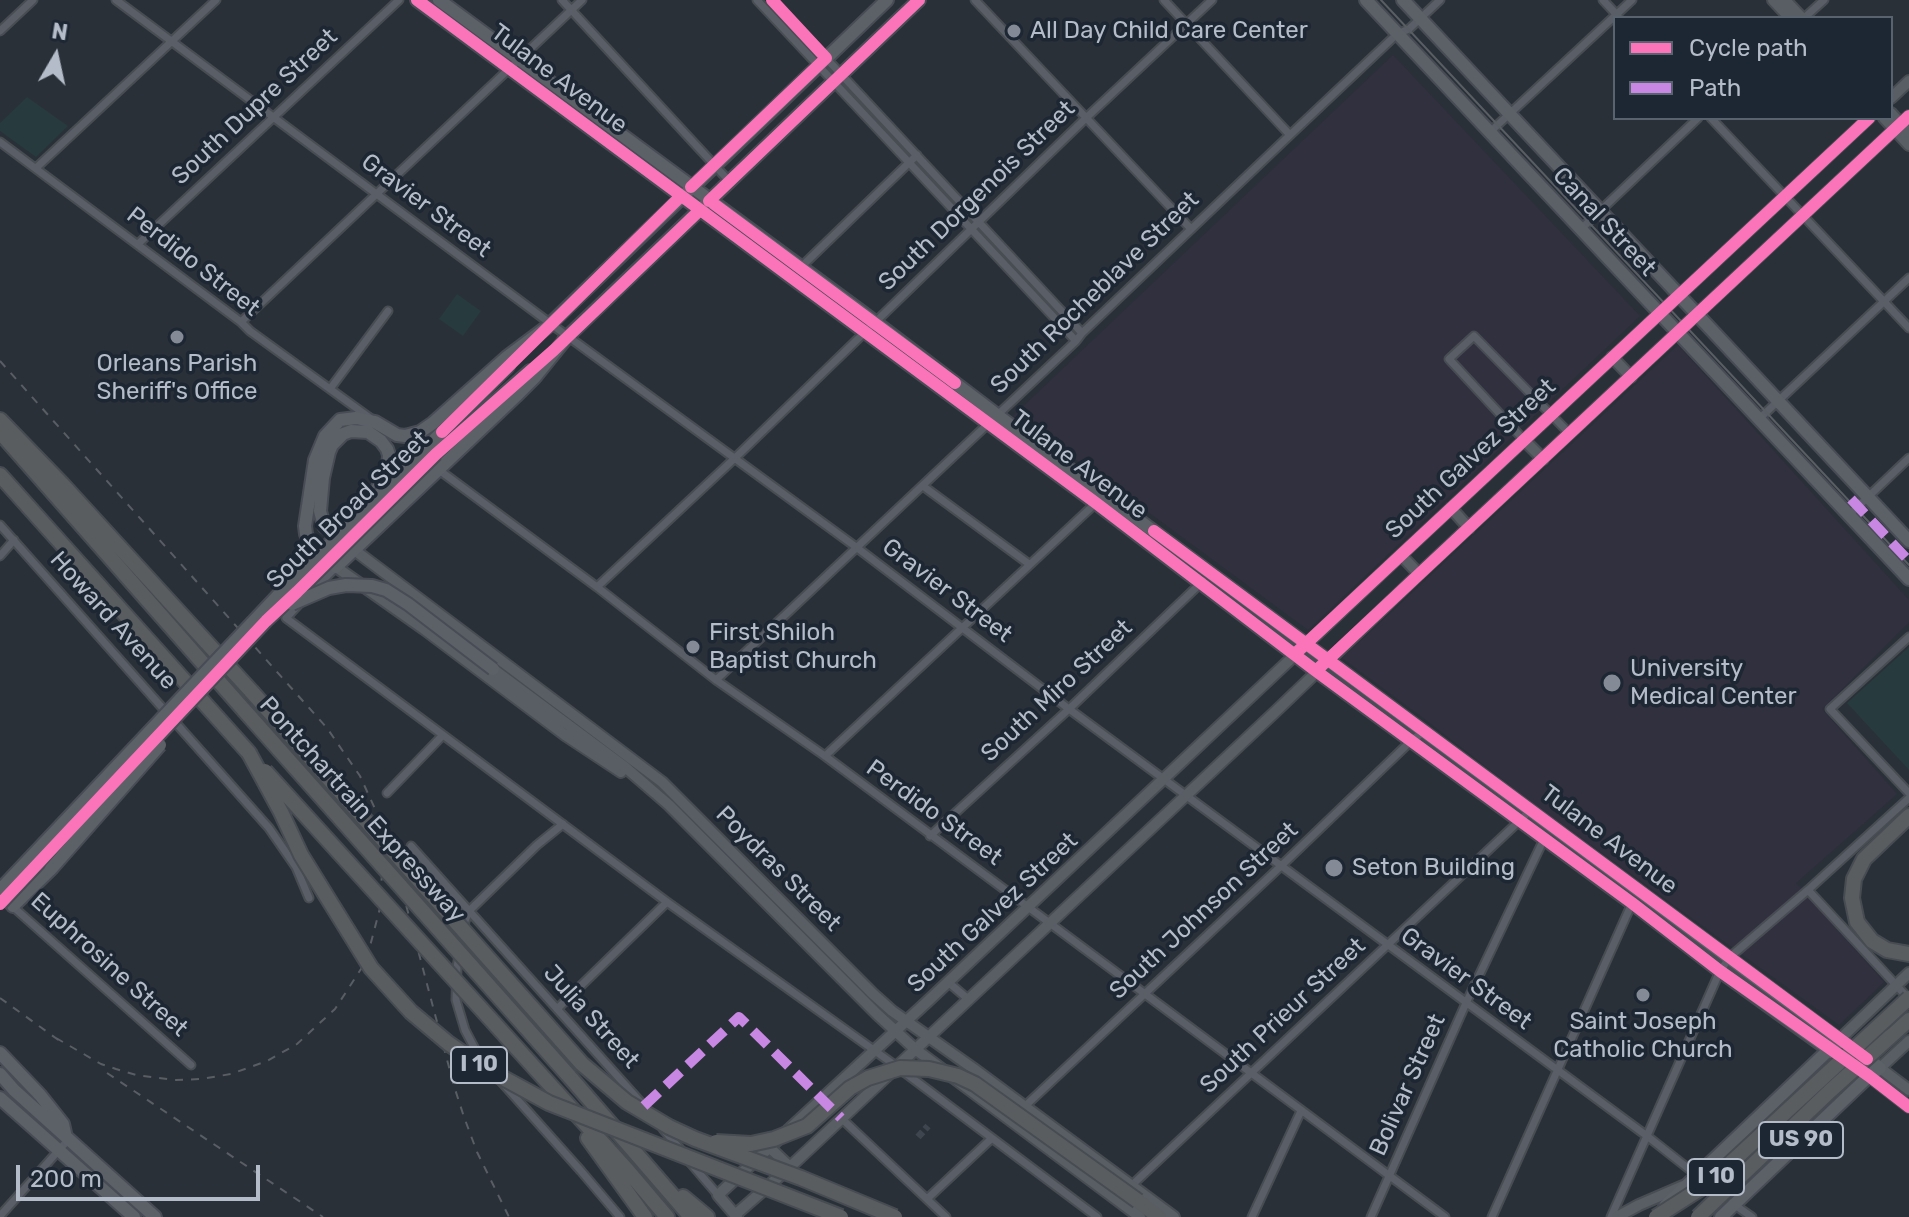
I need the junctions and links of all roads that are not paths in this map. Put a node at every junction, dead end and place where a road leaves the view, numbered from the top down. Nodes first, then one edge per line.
1 (33, 0) edge
2 (116, 0) edge
3 (216, 0) edge
4 (399, 0) edge
5 (417, 0) edge
6 (439, 0) edge
7 (562, 0) edge
8 (582, 0) edge
9 (757, 0) edge
10 (772, 0) edge
11 (887, 0) edge
12 (975, 0) edge
13 (1164, 0) edge
14 (1212, 0) edge
15 (1366, 0) edge
16 (1403, 0) edge
17 (1440, 0) edge
18 (1603, 0) edge
19 (1632, 0) edge
20 (1773, 0) edge
21 (1785, 0) edge
22 (1824, 0) edge
23 (911, 3) edge
24 (571, 10) junction
25 (1618, 16) edge
26 (1788, 16) edge
27 (1801, 16) edge
28 (1805, 16) edge
29 (1420, 18) junction
30 (1613, 21) edge
31 (1187, 24) junction
32 (0, 31) edge
33 (1397, 34) junction
34 (172, 42) junction
35 (822, 62) junction
36 (513, 63) junction
37 (837, 78) junction
38 (1909, 81) edge
39 (1893, 96) edge
40 (1510, 114) junction
41 (273, 117) junction
42 (1086, 118) junction
43 (1696, 120) edge
44 (1713, 120) edge
45 (1867, 120) edge
46 (1902, 123) edge
47 (758, 124) junction
48 (1490, 132) junction
49 (1909, 133) edge
50 (1290, 135) junction
51 (773, 140) junction
52 (0, 142) edge
53 (1909, 145) edge
54 (917, 155) junction
55 (909, 163) junction
56 (715, 165) junction
57 (36, 168) junction
58 (730, 182) junction
59 (686, 192) junction
60 (376, 194) junction
61 (1785, 197) junction
62 (705, 206) junction
63 (1600, 210) junction
64 (1803, 215) junction
65 (980, 222) junction
66 (1191, 229) junction
67 (1581, 229) junction
68 (972, 230) junction
69 (1605, 235) junction
70 (642, 236) junction
71 (138, 244) junction
72 (659, 249) junction
73 (801, 267) junction
74 (1909, 278) edge
75 (590, 286) junction
76 (1679, 296) junction
77 (605, 301) junction
78 (1884, 302) junction
79 (388, 311) dead end
80 (1660, 313) junction
81 (1697, 315) junction
82 (241, 322) junction
83 (875, 322) junction
84 (551, 324) junction
85 (1909, 328) edge
86 (864, 333) junction
87 (1082, 333) junction
88 (1678, 333) junction
89 (568, 336) junction
90 (1076, 341) junction
91 (1612, 357) junction
92 (1631, 377) junction
93 (330, 389) junction
94 (1754, 394) junction
95 (344, 398) junction
96 (1778, 400) junction
97 (1552, 414) junction
98 (1759, 419) junction
99 (0, 420) edge
100 (340, 420) junction
101 (992, 420) junction
102 (375, 422) junction
103 (0, 432) edge
104 (1570, 434) junction
105 (1524, 440) junction
106 (432, 450) junction
107 (735, 458) junction
108 (1909, 458) edge
109 (1543, 459) junction
110 (438, 469) junction
111 (0, 475) edge
112 (923, 486) junction
113 (1868, 497) junction
114 (1101, 498) junction
115 (367, 506) junction
116 (1451, 508) junction
117 (1849, 515) junction
118 (0, 525) edge
119 (1469, 528) junction
120 (14, 540) junction
121 (1909, 541) edge
122 (856, 547) junction
123 (353, 549) junction
124 (1401, 555) junction
125 (0, 556) edge
126 (1029, 564) junction
127 (336, 567) junction
128 (1210, 573) junction
129 (1419, 574) junction
130 (1909, 579) edge
131 (1201, 584) junction
132 (597, 587) junction
133 (266, 621) junction
134 (962, 627) junction
135 (1909, 637) edge
136 (1306, 644) junction
137 (1295, 655) junction
138 (1328, 660) junction
139 (493, 669) joint
140 (1316, 671) junction
141 (716, 680) junction
142 (209, 681) junction
143 (1069, 709) junction
144 (170, 716) junction
145 (1425, 731) junction
146 (443, 735) junction
147 (1412, 740) junction
148 (249, 753) junction
149 (825, 756) junction
150 (1164, 779) junction
151 (387, 793) dead end
152 (1185, 794) junction
153 (1909, 795) edge
154 (669, 805) junction
155 (1531, 810) junction
156 (1906, 820) edge
157 (1521, 821) junction
158 (563, 824) junction
159 (930, 836) junction
160 (1544, 839) junction
161 (411, 846) dead end
162 (1281, 866) junction
163 (1808, 890) junction
164 (1640, 891) junction
165 (0, 894) edge
166 (309, 898) dead end
167 (667, 902) junction
168 (1632, 903) junction
169 (6, 905) edge
170 (1028, 907) junction
171 (469, 911) junction
172 (1049, 922) junction
173 (1388, 946) junction
174 (1909, 954) edge
175 (1730, 957) junction
176 (1720, 971) junction
177 (1909, 973) edge
178 (948, 982) junction
179 (1896, 984) junction
180 (1144, 994) junction
181 (1909, 998) edge
182 (968, 999) junction
183 (1466, 1003) junction
184 (557, 1009) junction
185 (1909, 1020) edge
186 (905, 1021) junction
187 (894, 1031) junction
188 (927, 1037) junction
189 (1839, 1040) junction
190 (1909, 1041) edge
191 (915, 1049) junction
192 (1829, 1050) junction
193 (874, 1051) junction
194 (0, 1053) edge
195 (191, 1065) dead end
196 (896, 1066) junction
197 (1880, 1068) junction
198 (1557, 1071) junction
199 (1250, 1073) junction
200 (0, 1074) edge
201 (1869, 1076) junction
202 (554, 1089) junction
203 (1909, 1090) edge
204 (0, 1098) edge
205 (1025, 1106) junction
206 (1909, 1107) edge
207 (810, 1111) junction
208 (1301, 1111) junction
209 (841, 1118) junction
210 (1010, 1121) junction
211 (826, 1132) junction
212 (1647, 1136) junction
213 (67, 1138) junction
214 (695, 1139) junction
215 (991, 1139) junction
216 (769, 1147) junction
217 (58, 1150) junction
218 (1760, 1158) junction
219 (790, 1167) junction
220 (653, 1172) junction
221 (1389, 1176) junction
222 (1693, 1180) junction
223 (1131, 1186) junction
224 (718, 1195) junction
225 (927, 1199) junction
226 (1734, 1204) junction
227 (0, 1216) edge
228 (736, 1216) edge
229 (134, 1217) edge
230 (155, 1217) edge
231 (620, 1217) edge
232 (645, 1217) edge
233 (667, 1217) edge
234 (691, 1217) edge
235 (707, 1217) edge
236 (841, 1217) edge
237 (895, 1217) edge
238 (946, 1217) edge
239 (1097, 1217) edge
240 (1140, 1217) edge
241 (1159, 1217) edge
242 (1174, 1217) edge
243 (1252, 1217) edge
244 (1371, 1217) edge
245 (1445, 1217) edge
246 (1492, 1217) edge
247 (1611, 1217) edge
248 (1617, 1217) edge
249 (1655, 1217) edge
250 (1685, 1217) edge
251 (1698, 1217) edge
252 (1721, 1217) edge
253 (1752, 1217) edge

1 - 32 street
2 - 34 street, Gravier Street
3 - 34 street
4 - 41 street, South Dupre Street
5 - 36 main road, Tulane Avenue
6 - 36 main road, Tulane Avenue
7 - 24 street
8 - 24 street
9 - 35 street
10 - 35 street
11 - 35 main road, South Broad Street
12 - 42 street
13 - 31 street
14 - 31 street, South Dorgenois Street
15 - 33 main road, Canal Street
16 - 29 main road, Canal Street
17 - 29 street, South Rocheblave Street
18 - 25 street
19 - 25 street
20 - 26 street
21 - 27 street
22 - 28 street
23 - 37 main road, South Broad Street
24 - 36 street
24 - 56 street
29 - 33 street, South Rocheblave Street
29 - 40 main road, Canal Street
30 - 40 street
31 - 42 street, South Dorgenois Street
31 - 50 street
33 - 48 main road, Canal Street
33 - 50 street, South Rocheblave Street
34 - 41 street, Gravier Street
34 - 57 street
35 - 37 street
35 - 47 main road, South Broad Street
36 - 59 main road, Tulane Avenue
36 - 60 street
37 - 51 main road, South Broad Street
37 - 54 street
37 - 55 street
38 - 39 street
40 - 48 street
40 - 63 main road, Canal Street
41 - 60 street, Gravier Street
41 - 71 street, South Dupre Street
42 - 65 street, South Dorgenois Street
42 - 66 street
43 - 63 street
44 - 61 street
45 - 61 street, South Galvez Street
46 - 49 street
46 - 53 street
46 - 64 street, South Galvez Street
47 - 51 main road
47 - 56 main road, South Broad Street
48 - 67 main road, Canal Street
50 - 66 street, South Rocheblave Street
51 - 58 main road, South Broad Street
52 - 57 street, Perdido Street
54 - 55 street
54 - 65 street
55 - 68 street
55 - 73 street
56 - 58 street
56 - 59 main road, South Broad Street
57 - 71 street, Perdido Street
58 - 62 main road, South Broad Street
59 - 62 main road, Tulane Avenue
59 - 70 main road, South Broad Street
60 - 82 street
60 - 84 street, Gravier Street
61 - 64 street
61 - 76 street, South Galvez Street
62 - 72 main road, South Broad Street
62 - 73 main road, Tulane Avenue
62 - 86 main road, Tulane Avenue
63 - 67 street
63 - 69 main road, Canal Street
64 - 78 street
64 - 81 street, South Galvez Street
65 - 68 street, South Dorgenois Street
65 - 87 street
66 - 87 street, South Rocheblave Street
67 - 69 main road, Canal Street
68 - 83 street, South Dorgenois Street
68 - 90 street
69 - 76 main road, Canal Street
69 - 80 main road, Canal Street
70 - 72 main road
70 - 75 main road, South Broad Street
71 - 82 street, Perdido Street
72 - 77 main road, South Broad Street
73 - 83 main road, Tulane Avenue
74 - 78 street
75 - 77 main road
75 - 84 main road, South Broad Street
76 - 80 street, South Galvez Street
76 - 81 main road, Canal Street
77 - 89 main road, South Broad Street
78 - 85 street
78 - 96 street
79 - 93 street
80 - 88 main road, Canal Street
80 - 91 street, South Galvez Street
81 - 88 street, South Galvez Street
81 - 94 main road, Canal Street
82 - 93 street, Perdido Street
83 - 86 street, South Dorgenois Street
83 - 101 main road, Tulane Avenue
84 - 89 street, Gravier Street
84 - 102 main road
84 - 106 main road, South Broad Street
86 - 101 main road, Tulane Avenue
86 - 107 street, South Dorgenois Street
87 - 90 street, South Rocheblave Street
88 - 92 street, South Galvez Street
88 - 94 main road, Canal Street
89 - 106 main road, South Broad Street
89 - 107 street, Gravier Street
89 - 110 main road
90 - 101 street, South Rocheblave Street
91 - 92 street
91 - 97 street, South Galvez Street
92 - 104 street, South Galvez Street
93 - 95 street, Perdido Street
94 - 96 main road, Canal Street
94 - 98 main road, Canal Street
95 - 100 street
95 - 102 street, Perdido Street
96 - 98 street
96 - 113 main road, Canal Street
97 - 104 street
97 - 105 street, South Galvez Street
97 - 105 street
98 - 117 main road, Canal Street
99 - 214 highway, bridge
100 - 102 main road
100 - 127 main road
101 - 112 street, South Rocheblave Street
101 - 114 main road, Tulane Avenue
103 - 220 highway, Pontchartrain Expressway, bridge
104 - 109 street, South Galvez Street
105 - 109 street
105 - 116 street, South Galvez Street
106 - 115 main road, South Broad Street, bridge
106 - 133 main road, South Broad Street, bridge
107 - 122 street, Gravier Street
107 - 132 street, South Dorgenois Street
108 - 113 street
109 - 119 street, South Galvez Street
110 - 123 main road
110 - 132 street, Perdido Street
111 - 148 highway, Pontchartrain Expressway / I 10
112 - 122 street, South Rocheblave Street
112 - 126 street
113 - 117 street
113 - 121 main road, Canal Street
114 - 126 street
114 - 128 main road, Tulane Avenue
114 - 131 main road, Tulane Avenue
115 - 123 main road, bridge
115 - 165 main road, South Broad Street, bridge
116 - 119 street
116 - 124 street, South Galvez Street
117 - 130 main road, Canal Street
118 - 120 street, Howard Avenue
119 - 129 street, South Galvez Street
120 - 125 street
120 - 144 street, Howard Avenue
122 - 134 street, Gravier Street
122 - 141 street, South Rocheblave Street
123 - 127 main road
123 - 186 street, Poydras Street
124 - 129 street
124 - 136 street, South Galvez Street
126 - 134 street
127 - 146 street, South Broad Street
127 - 154 street
128 - 131 street, South Miro Street
128 - 136 main road, Tulane Avenue
129 - 138 street, South Galvez Street
131 - 137 main road, Tulane Avenue
131 - 143 street, South Miro Street
132 - 141 street, Perdido Street
133 - 139 main road, bridge
133 - 142 main road, South Broad Street, bridge
134 - 143 street, Gravier Street
134 - 149 street
135 - 153 street
136 - 137 street, South Galvez Street
136 - 138 main road, Tulane Avenue
137 - 140 main road, Tulane Avenue
137 - 150 street, South Galvez Street
138 - 140 street, South Galvez Street
138 - 145 main road, Tulane Avenue
139 - 154 street
140 - 147 main road, Tulane Avenue
140 - 152 street, South Galvez Street
141 - 149 street, Perdido Street
142 - 169 main road, South Broad Street, bridge
142 - 169 main road, bridge
143 - 150 street, Gravier Street
143 - 159 street, South Miro Street
144 - 165 street
144 - 166 street, Howard Avenue
145 - 147 street, South Johnson Street
145 - 155 main road, Tulane Avenue
146 - 151 street
146 - 158 street
147 - 157 main road, Tulane Avenue
147 - 162 street, South Johnson Street
148 - 202 highway, Pontchartrain Expressway, bridge
148 - 236 highway, I 10, bridge
149 - 159 street, Perdido Street
150 - 152 street, Gravier Street
150 - 170 street, South Galvez Street
152 - 162 street, Gravier Street
152 - 172 street, South Galvez Street
153 - 163 street
154 - 187 street, Poydras Street
155 - 157 street, South Prieur Street
155 - 164 main road, Tulane Avenue
156 - 174 highway
157 - 160 main road, Tulane Avenue
157 - 173 street, South Prieur Street
158 - 167 street
158 - 171 street
159 - 170 street, Perdido Street
160 - 168 main road, Tulane Avenue
160 - 183 street, Bolivar Street
161 - 171 street, Julia Street
162 - 173 street, Gravier Street
162 - 180 street, South Johnson Street
163 - 175 street
163 - 179 street
164 - 168 street
164 - 175 main road, Tulane Avenue
165 - 169 street, Euphrosine Street
167 - 184 street
167 - 193 street
168 - 176 main road, Tulane Avenue
168 - 198 street
169 - 195 street, Euphrosine Street
170 - 172 street, Perdido Street
170 - 178 street, South Galvez Street
171 - 184 street, Julia Street
171 - 231 street
172 - 180 street, Perdido Street
172 - 182 street, South Galvez Street
173 - 183 street, Gravier Street
173 - 199 street, South Prieur Street
175 - 176 street
175 - 189 main road, Tulane Avenue
176 - 192 main road, Tulane Avenue
176 - 212 street
177 - 179 street
178 - 182 street
178 - 186 street, South Galvez Street
179 - 181 street
179 - 189 street
180 - 199 street, Perdido Street
180 - 205 street, South Johnson Street
181 - 249 highway, I 10, bridge
182 - 188 street, South Galvez Street
183 - 198 street, Gravier Street
183 - 221 street, Bolivar Street
184 - 224 street, Julia Street
185 - 218 highway, I 10, bridge
186 - 187 street, South Galvez Street
186 - 188 street, Poydras Street
187 - 191 street, Poydras Street
187 - 193 street, South Galvez Street
188 - 191 street, South Galvez Street
188 - 205 street, Poydras Street
189 - 192 main road
189 - 197 main road, Tulane Avenue
190 - 197 street
191 - 196 street, South Galvez Street
191 - 210 street, Poydras Street
192 - 201 main road, Tulane Avenue
192 - 222 main road, US 90
193 - 196 street
193 - 207 street, South Galvez Street
194 - 213 main road
196 - 209 street, South Galvez Street
196 - 215 street
197 - 201 main road, US 90
197 - 203 street, Tulane Avenue
198 - 212 street, Gravier Street
198 - 246 street
199 - 208 street, Perdido Street
199 - 223 street, South Prieur Street
200 - 213 main road
201 - 206 street, Tulane Avenue
201 - 226 main road, US 90
202 - 232 highway
202 - 233 highway, Pontchartrain Expressway
204 - 217 main road
205 - 210 street, South Johnson Street
205 - 223 street, Poydras Street
207 - 211 street
207 - 216 street, South Galvez Street
208 - 221 street, Perdido Street
208 - 243 street
209 - 211 street, South Galvez Street
209 - 225 street
210 - 240 street, Poydras Street
211 - 219 street, South Galvez Street
212 - 222 street, Gravier Street
212 - 247 street
213 - 217 street
213 - 230 main road
214 - 237 highway, bridge
214 - 241 highway, bridge
215 - 225 street
215 - 239 street
216 - 219 street
216 - 224 street, South Galvez Street
217 - 227 street
217 - 229 main road
218 - 250 highway, bridge
218 - 251 highway, I 10, bridge
219 - 228 street, South Galvez Street
220 - 234 highway, Pontchartrain Expressway
220 - 235 highway
221 - 244 street, Bolivar Street
221 - 245 street, Perdido Street
222 - 226 street, Gravier Street
222 - 248 street
222 - 249 main road, US 90
223 - 242 street, Poydras Street
224 - 228 street, Julia Street
225 - 238 street
226 - 252 main road, US 90
226 - 253 street, Gravier Street

